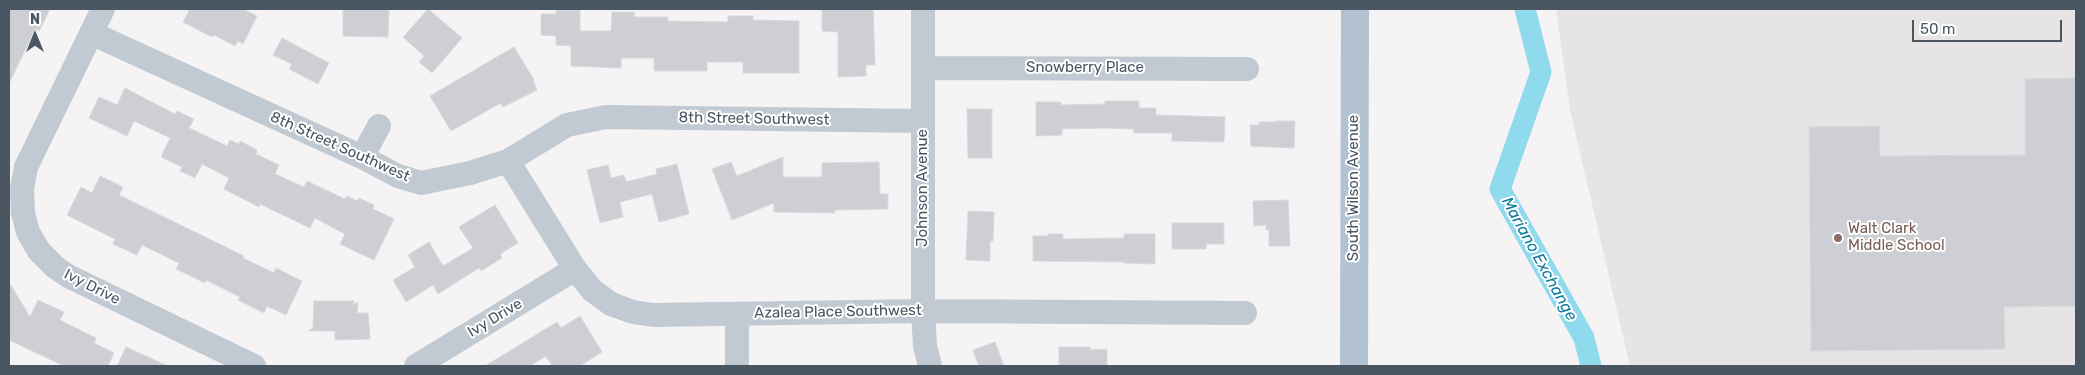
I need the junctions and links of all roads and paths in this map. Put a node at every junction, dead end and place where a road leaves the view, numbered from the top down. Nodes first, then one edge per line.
1 (103, 9) edge
2 (923, 9) edge
3 (1355, 9) edge
4 (90, 33) junction
5 (923, 68) junction
6 (1247, 69) dead end
7 (923, 121) junction
8 (379, 126) dead end
9 (362, 157) junction
10 (508, 160) junction
11 (575, 270) junction
12 (923, 310) junction
13 (1245, 312) dead end
14 (737, 314) junction
15 (254, 366) edge
16 (416, 366) edge
17 (737, 366) edge
18 (930, 366) edge
19 (1354, 366) edge

1 - 4 street, Ivy Drive
2 - 5 street, Johnson Avenue
3 - 19 main road, South Wilson Avenue
4 - 9 street, 8th Street Southwest
4 - 15 street, Ivy Drive
5 - 6 street, Snowberry Place
5 - 7 street, Johnson Avenue
7 - 10 street, 8th Street Southwest
7 - 12 street, Johnson Avenue
8 - 9 street
9 - 10 street, 8th Street Southwest
10 - 11 street, Azalea Place Southwest
11 - 14 street, Azalea Place Southwest
11 - 16 street, Ivy Drive
12 - 13 street, Azalea Place Southwest
12 - 14 street, Azalea Place Southwest
12 - 18 street, Johnson Avenue
14 - 17 street

